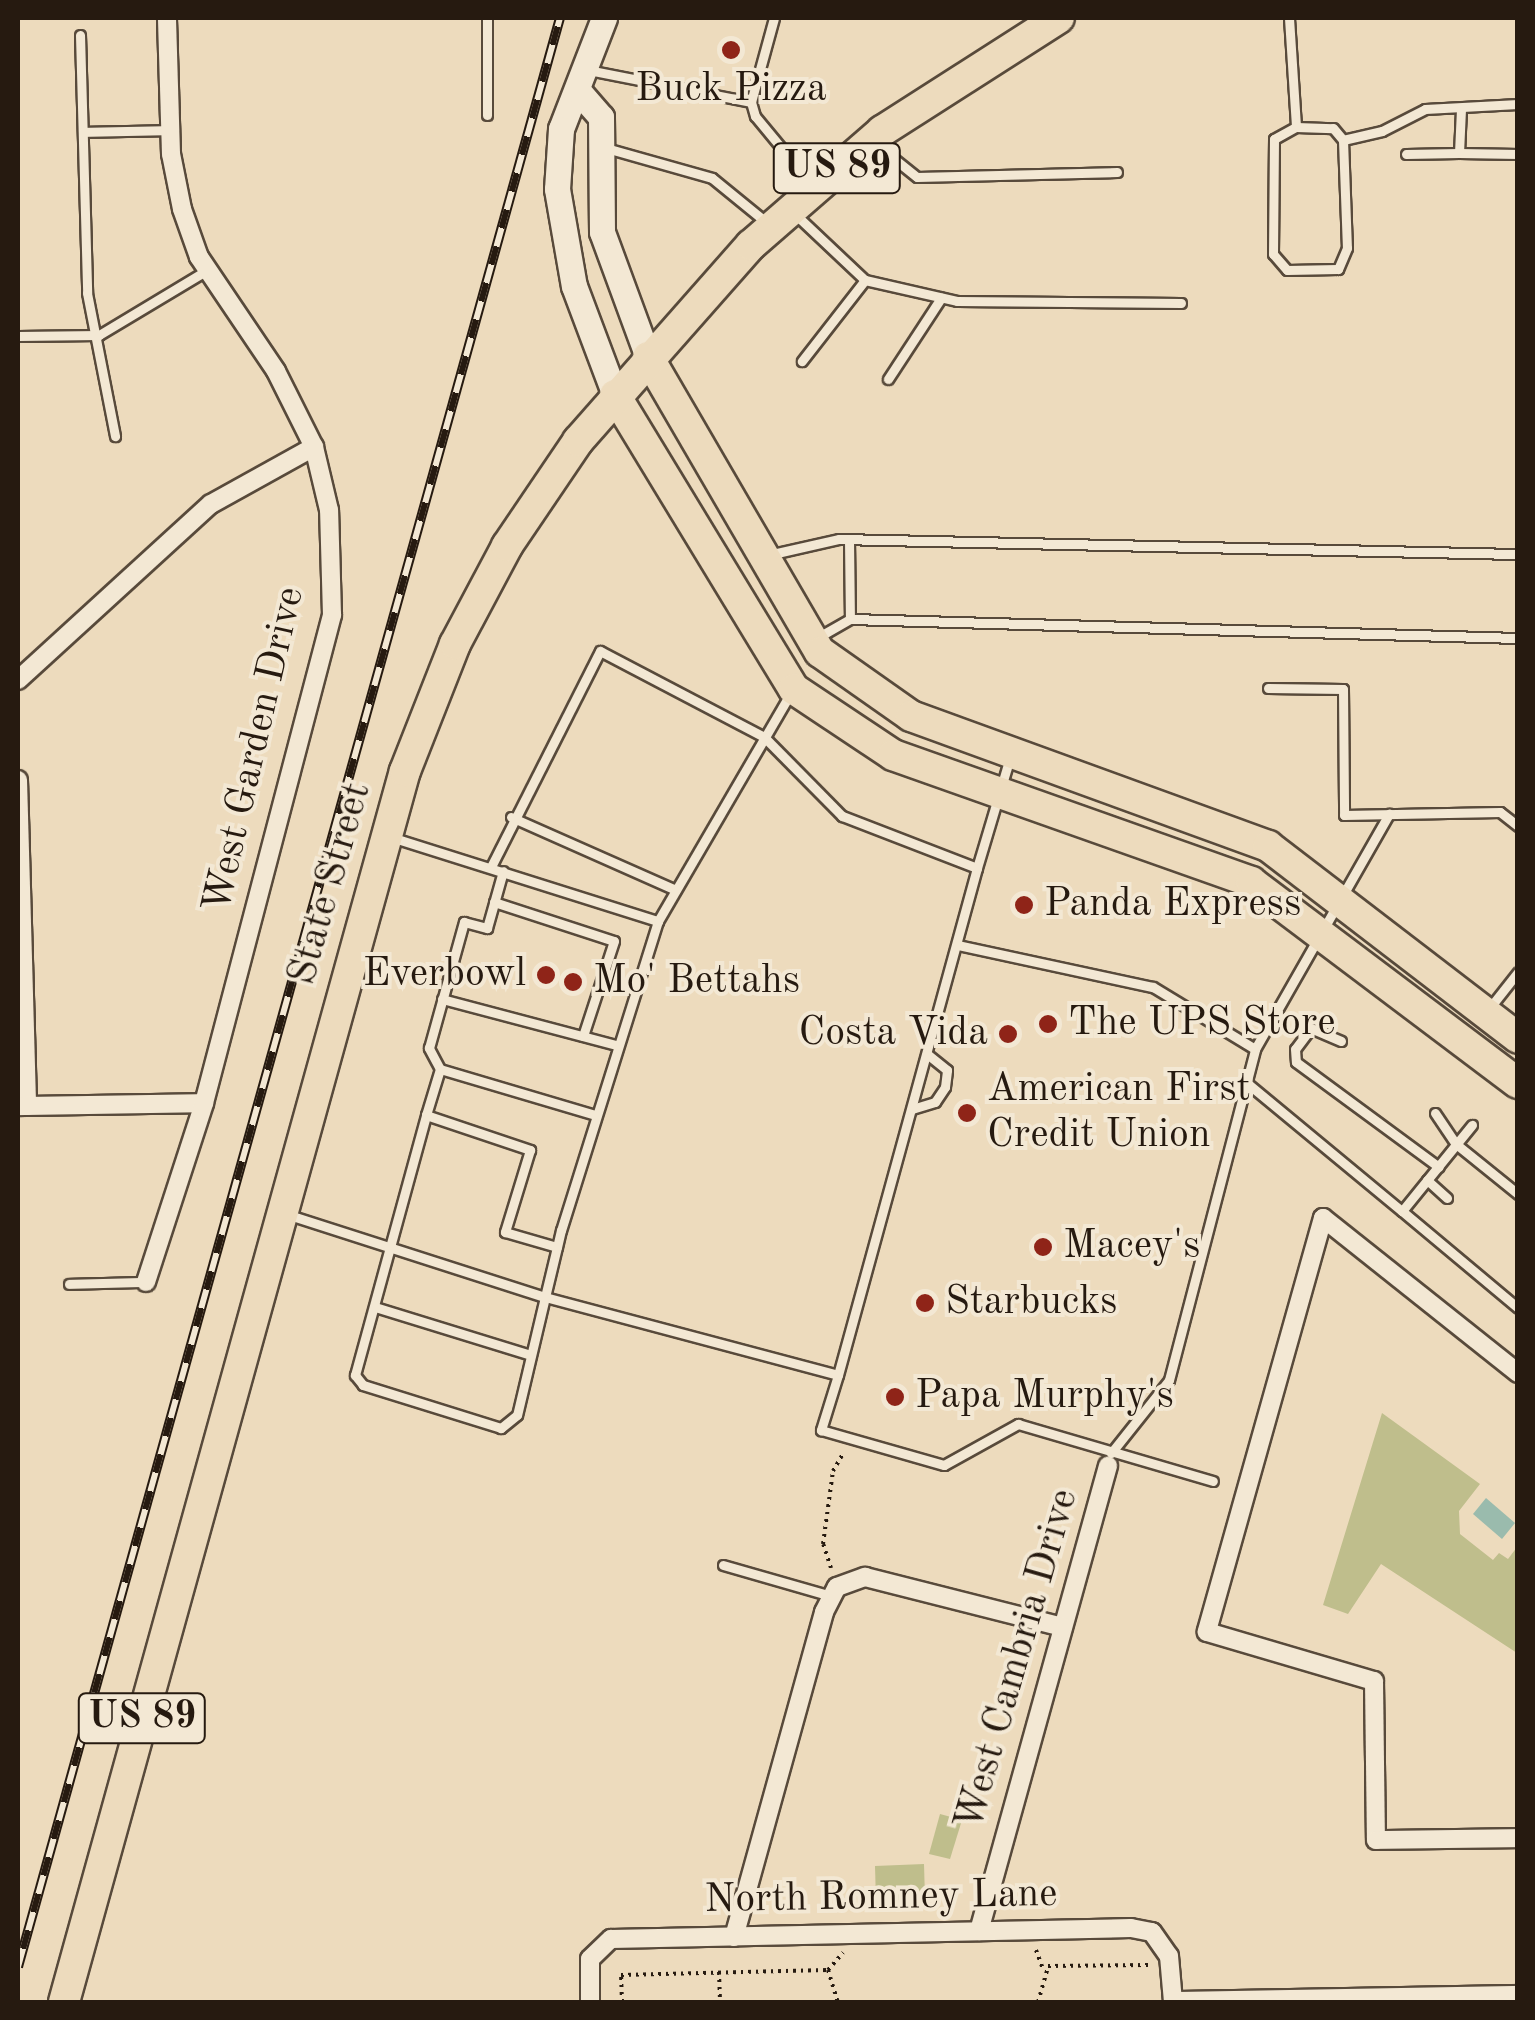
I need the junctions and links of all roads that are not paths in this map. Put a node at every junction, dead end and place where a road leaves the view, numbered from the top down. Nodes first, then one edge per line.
1 (167, 18) edge
2 (487, 18) edge
3 (604, 18) edge
4 (774, 18) edge
5 (1059, 18) edge
6 (1289, 18) edge
7 (80, 35) dead end
8 (584, 81) junction
9 (751, 102) junction
10 (1518, 104) edge
11 (1461, 109) junction
12 (487, 115) dead end
13 (1296, 127) junction
14 (170, 130) junction
15 (83, 132) junction
16 (871, 140) junction
17 (1343, 140) junction
18 (599, 146) junction
19 (1459, 153) junction
20 (1406, 154) dead end
21 (1518, 154) edge
22 (1118, 172) dead end
23 (814, 188) junction
24 (780, 218) junction
25 (207, 270) junction
26 (865, 280) junction
27 (941, 298) junction
28 (1180, 303) dead end
29 (99, 335) junction
30 (18, 336) edge
31 (648, 357) junction
32 (802, 361) dead end
33 (888, 379) dead end
34 (614, 395) junction
35 (115, 436) dead end
36 (314, 448) junction
37 (850, 540) junction
38 (1518, 554) edge
39 (762, 556) junction
40 (850, 619) junction
41 (1518, 638) edge
42 (813, 640) junction
43 (18, 680) edge
44 (794, 688) junction
45 (1268, 688) dead end
46 (764, 737) junction
47 (1010, 757) junction
48 (18, 780) edge
49 (997, 796) junction
50 (1389, 814) junction
51 (511, 817) junction
52 (1518, 826) edge
53 (386, 836) junction
54 (19, 861) edge
55 (491, 867) junction
56 (976, 868) junction
57 (503, 871) junction
58 (676, 890) junction
59 (1338, 900) junction
60 (494, 902) junction
61 (658, 921) junction
62 (1320, 930) junction
63 (958, 945) junction
64 (1515, 977) edge
65 (442, 1000) junction
66 (1486, 1012) junction
67 (583, 1036) junction
68 (1518, 1038) edge
69 (1341, 1040) dead end
70 (616, 1045) junction
71 (1255, 1049) junction
72 (927, 1054) junction
73 (440, 1068) junction
74 (1247, 1083) junction
75 (1518, 1083) edge
76 (204, 1103) junction
77 (22, 1106) edge
78 (912, 1109) junction
79 (1436, 1113) dead end
80 (426, 1115) junction
81 (595, 1116) junction
82 (1472, 1125) dead end
83 (1456, 1144) junction
84 (1438, 1167) junction
85 (1427, 1180) junction
86 (1518, 1194) edge
87 (1448, 1198) dead end
88 (1402, 1211) junction
89 (281, 1212) junction
90 (388, 1246) junction
91 (557, 1247) junction
92 (146, 1282) joint
93 (69, 1284) dead end
94 (545, 1296) junction
95 (374, 1307) junction
96 (1518, 1308) edge
97 (531, 1355) junction
98 (1518, 1373) edge
99 (838, 1374) junction
100 (1110, 1458) junction
101 (1214, 1480) dead end
102 (724, 1564) dead end
103 (834, 1591) junction
104 (1063, 1627) junction
105 (1518, 1838) edge
106 (979, 1932) junction
107 (734, 1937) junction
108 (1518, 1995) edge
109 (64, 2002) edge
110 (590, 2002) edge
111 (1173, 2002) edge

1 - 14 street, West Garden Drive
2 - 12 lane
3 - 8 main road
4 - 9 lane
5 - 16 main road, State Street / US 89
6 - 13 lane
7 - 15 lane
8 - 9 lane
8 - 18 main road
8 - 34 main road
9 - 23 lane
10 - 11 lane
11 - 17 lane
11 - 19 lane
13 - 17 lane
13 - 17 lane
14 - 15 lane
14 - 25 street, West Garden Drive
15 - 29 lane
16 - 22 lane
16 - 23 main road, State Street / US 89
18 - 24 lane
18 - 31 main road
19 - 20 lane
19 - 21 lane
23 - 24 main road, State Street / US 89
24 - 26 lane
24 - 31 main road, State Street / US 89
25 - 29 lane
25 - 36 street, West Garden Drive
26 - 27 lane
26 - 32 lane
27 - 28 lane
27 - 33 lane
29 - 30 lane
29 - 35 lane
31 - 34 main road, State Street / US 89
31 - 39 main road
34 - 44 main road
34 - 53 main road, State Street / US 89
36 - 43 street
36 - 76 street, West Garden Drive
37 - 38 lane
37 - 39 lane
37 - 40 lane
39 - 42 main road
40 - 41 lane
40 - 42 lane
42 - 47 main road
44 - 46 lane
44 - 49 main road
45 - 50 lane
46 - 51 lane
46 - 56 lane
46 - 58 lane
47 - 49 lane
47 - 59 main road
48 - 54 street
49 - 56 lane
49 - 62 main road
50 - 52 lane
50 - 59 lane
51 - 55 lane
51 - 58 lane
53 - 55 lane
53 - 89 main road, State Street / US 89
54 - 77 street
55 - 57 lane
56 - 63 lane
57 - 60 lane
57 - 61 lane
58 - 61 lane
59 - 62 lane
59 - 66 main road
60 - 65 lane
60 - 67 lane
61 - 70 lane
62 - 71 lane
62 - 75 main road
63 - 71 lane
63 - 72 lane
64 - 66 lane
65 - 67 lane
65 - 73 lane
66 - 68 main road
67 - 70 lane
69 - 84 lane
70 - 81 lane
71 - 74 lane
72 - 78 lane
72 - 78 lane
73 - 80 lane
73 - 81 lane
74 - 88 lane
74 - 100 lane
76 - 77 street
76 - 92 street, West Garden Drive
78 - 99 lane
79 - 83 lane
80 - 90 lane
80 - 91 lane
81 - 91 lane
82 - 83 lane
83 - 84 lane
83 - 86 lane
84 - 85 lane
85 - 87 lane
85 - 88 lane
88 - 96 lane
89 - 90 lane
89 - 109 main road, State Street / US 89
90 - 94 lane
90 - 95 lane
91 - 94 lane
92 - 93 lane
94 - 97 lane
94 - 99 lane
95 - 97 lane
95 - 97 lane
98 - 105 street
99 - 100 lane
100 - 101 lane
100 - 104 street, West Cambria Drive
102 - 103 lane
103 - 104 street
103 - 107 street
104 - 106 street, West Cambria Drive
106 - 107 street, North Romney Lane
106 - 111 street, North Romney Lane
107 - 110 street, North Romney Lane
108 - 111 street

